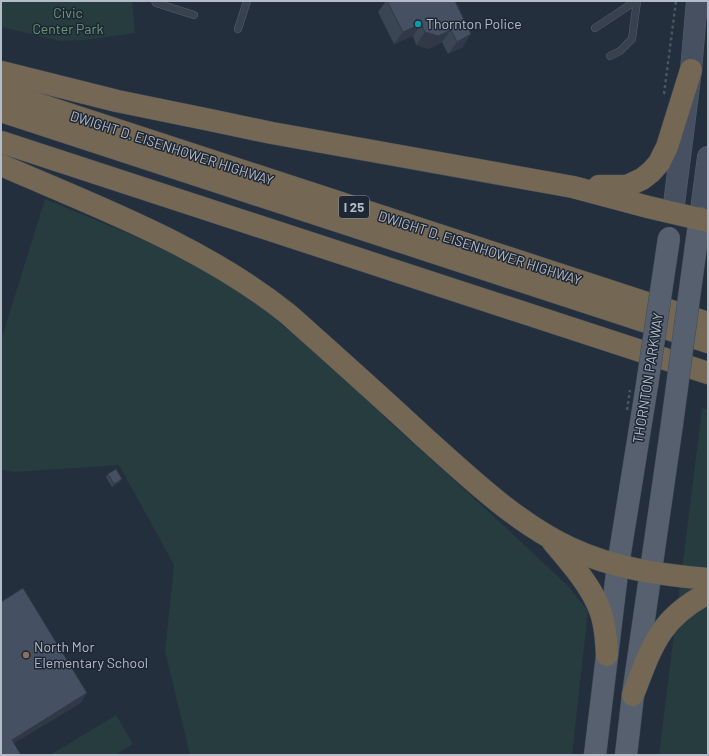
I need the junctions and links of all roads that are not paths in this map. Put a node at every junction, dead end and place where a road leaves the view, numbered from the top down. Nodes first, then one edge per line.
1 (154, 1) edge
2 (247, 1) edge
3 (637, 1) edge
4 (698, 1) edge
5 (194, 15) dead end
6 (595, 28) dead end
7 (238, 29) dead end
8 (610, 56) dead end
9 (691, 70) junction
10 (1, 72) edge
11 (1, 92) edge
12 (1, 110) edge
13 (1, 125) edge
14 (1, 142) edge
15 (708, 157) edge
16 (1, 165) edge
17 (573, 187) junction
18 (673, 212) junction
19 (704, 220) edge
20 (708, 323) edge
21 (708, 342) edge
22 (708, 357) edge
23 (708, 373) edge
24 (548, 537) junction
25 (618, 564) junction
26 (650, 572) junction
27 (708, 579) edge
28 (708, 593) edge
29 (608, 655) junction
30 (633, 695) junction
31 (596, 755) edge
32 (626, 755) edge

1 - 5 lane
2 - 7 lane
3 - 6 lane
3 - 8 lane
4 - 9 main road, THORNTON PARKWAY
9 - 17 highway
9 - 18 main road, THORNTON PARKWAY
10 - 17 highway
11 - 20 highway, DWIGHT D. EISENHOWER HIGHWAY / I 25
12 - 21 highway
13 - 22 highway
14 - 23 highway
15 - 19 main road, THORNTON PARKWAY
16 - 24 highway
17 - 18 highway
18 - 19 highway
18 - 25 main road, THORNTON PARKWAY, bridge
19 - 26 main road, THORNTON PARKWAY, bridge
24 - 25 highway
24 - 29 highway
25 - 26 highway
25 - 29 main road, THORNTON PARKWAY
26 - 27 highway
26 - 30 main road, THORNTON PARKWAY
28 - 30 highway
29 - 31 main road, THORNTON PARKWAY
30 - 32 main road, THORNTON PARKWAY

